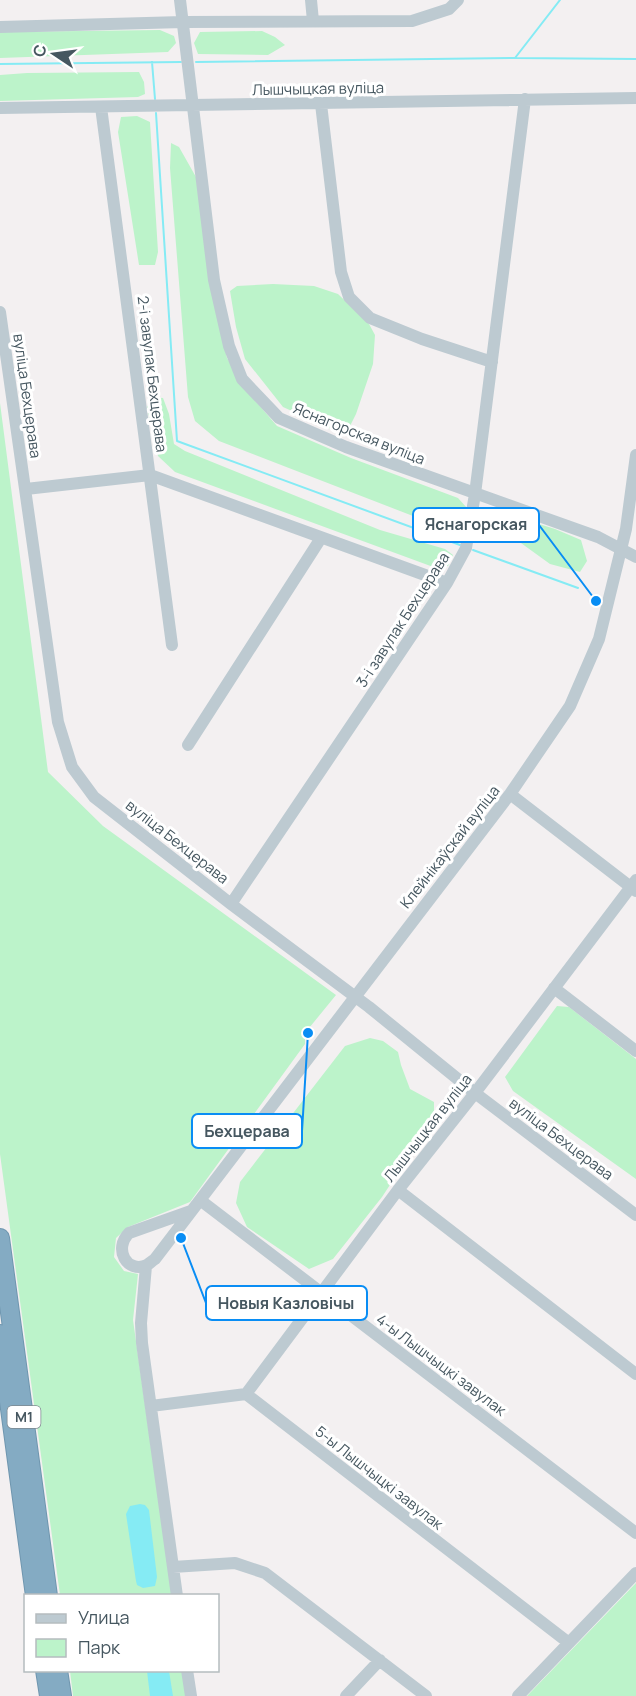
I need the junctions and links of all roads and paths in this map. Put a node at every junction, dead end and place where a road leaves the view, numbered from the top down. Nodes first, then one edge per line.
1 (180, 0) edge
2 (310, 0) edge
3 (458, 0) edge
4 (314, 21) junction
5 (183, 22) junction
6 (0, 27) edge
7 (636, 98) edge
8 (525, 99) junction
9 (321, 104) junction
10 (193, 106) junction
11 (101, 107) junction
12 (0, 108) edge
13 (0, 312) edge
14 (492, 362) junction
15 (636, 455) edge
16 (150, 475) junction
17 (26, 489) junction
18 (476, 494) junction
19 (321, 538) junction
20 (622, 549) junction
21 (636, 557) edge
22 (447, 583) junction
23 (172, 645) dead end
24 (188, 745) dead end
25 (510, 794) junction
26 (634, 886) edge
27 (231, 904) junction
28 (554, 988) junction
29 (355, 996) junction
30 (636, 1052) edge
31 (475, 1093) junction
32 (398, 1190) junction
33 (200, 1200) junction
34 (191, 1211) junction
35 (636, 1215) edge
36 (0, 1238) edge
37 (146, 1266) junction
38 (321, 1293) junction
39 (0, 1334) edge
40 (636, 1374) edge
41 (246, 1394) junction
42 (151, 1406) junction
43 (636, 1533) edge
44 (173, 1567) junction
45 (636, 1574) edge
46 (35, 1594) edge
47 (48, 1594) edge
48 (177, 1594) edge
49 (569, 1643) junction
50 (380, 1660) junction
51 (45, 1672) edge
52 (58, 1672) edge
53 (187, 1672) edge
54 (49, 1696) edge
55 (62, 1696) edge
56 (191, 1696) edge
57 (346, 1696) edge
58 (426, 1696) edge
59 (518, 1696) edge

1 - 5 street, Яснагорская вуліца
2 - 4 street
3 - 4 street
4 - 5 street
5 - 6 street
5 - 10 street, Яснагорская вуліца
7 - 8 street, Лышчыцкая вуліца
8 - 9 street, Лышчыцкая вуліца
8 - 14 street, 3-і завулак Бехцерава
9 - 10 street, Лышчыцкая вуліца
9 - 14 street
10 - 11 street, Лышчыцкая вуліца
10 - 18 street, Яснагорская вуліца
11 - 12 street, Лышчыцкая вуліца
11 - 16 street, 2-і завулак Бехцерава
13 - 17 street, вуліца Бехцерава
14 - 18 street, 3-і завулак Бехцерава
15 - 20 street, Клейнікаўскай вуліца
16 - 17 street
16 - 19 street
16 - 23 street, 2-і завулак Бехцерава
17 - 27 street, вуліца Бехцерава
18 - 20 street, Яснагорская вуліца
18 - 22 street, 3-і завулак Бехцерава
19 - 22 street
19 - 24 street
20 - 21 street, Яснагорская вуліца
20 - 25 street, Клейнікаўскай вуліца
22 - 27 street, 3-і завулак Бехцерава
25 - 26 street
25 - 29 street, Клейнікаўскай вуліца
26 - 28 street, Лышчыцкая вуліца
27 - 29 street, вуліца Бехцерава
28 - 30 street
28 - 31 street, Лышчыцкая вуліца
29 - 31 street, вуліца Бехцерава
29 - 33 street, Клейнікаўскай вуліца
31 - 32 street, Лышчыцкая вуліца
31 - 35 street, вуліца Бехцерава
32 - 38 street, Лышчыцкая вуліца
32 - 40 street
33 - 34 street, Клейнікаўскай вуліца
33 - 38 street, 4-ы Лышчыцкі завулак
34 - 37 street, Клейнікаўскай вуліца
34 - 37 street
36 - 47 highway, М1
37 - 42 street
38 - 41 street, Лышчыцкая вуліца
38 - 43 street, 4-ы Лышчыцкі завулак
39 - 46 highway, М1
41 - 42 street
41 - 49 street, 5-ы Лышчыцкі завулак
42 - 44 street
44 - 48 street
44 - 50 street
45 - 49 street
49 - 59 street
50 - 57 street
50 - 58 street
51 - 54 highway
52 - 55 highway
53 - 56 street

